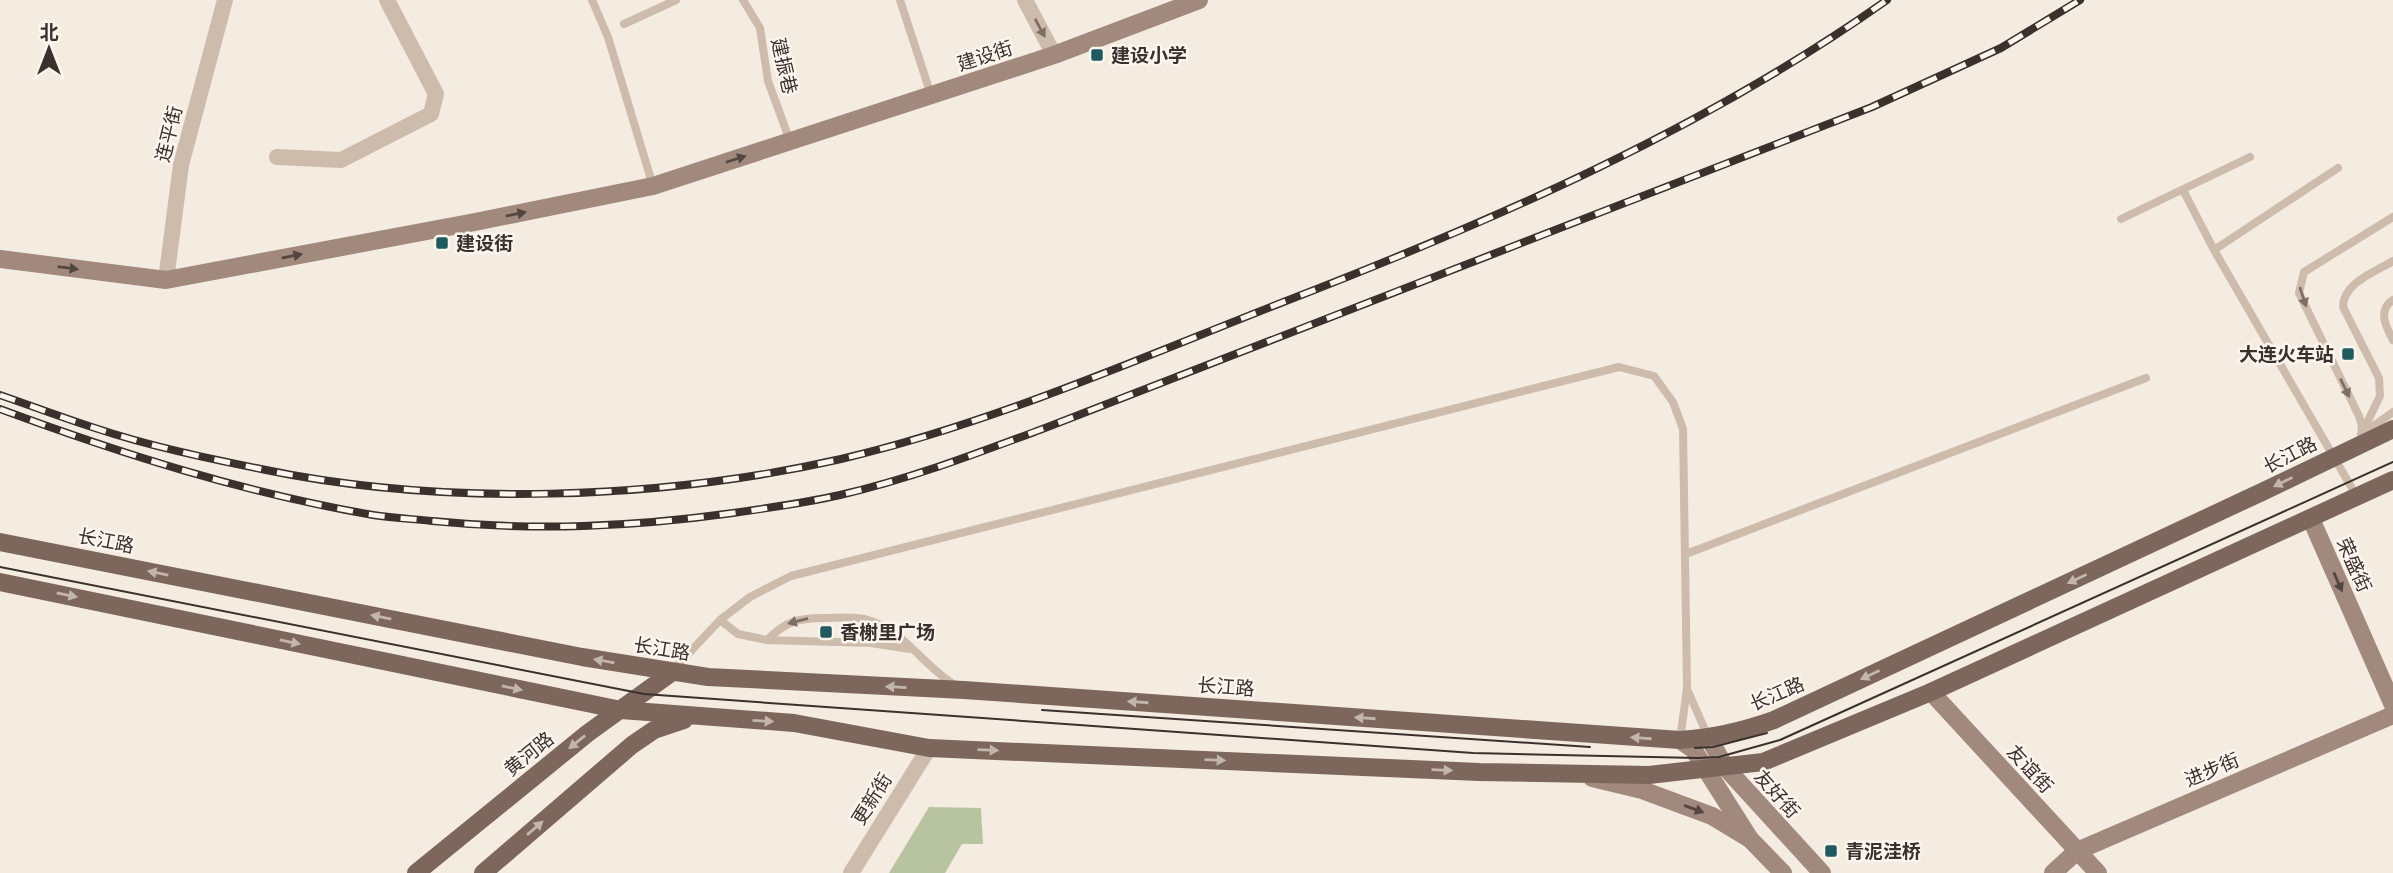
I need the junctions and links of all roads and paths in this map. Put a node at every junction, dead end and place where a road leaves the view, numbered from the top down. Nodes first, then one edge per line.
1 (225, 0) edge
2 (387, 0) edge
3 (592, 0) edge
4 (676, 0) edge
5 (743, 0) edge
6 (900, 0) edge
7 (1025, 0) edge
8 (1199, 0) edge
9 (624, 24) dead end
10 (1054, 55) junction
11 (931, 95) junction
12 (790, 141) junction
13 (276, 157) dead end
14 (2250, 157) dead end
15 (2338, 168) dead end
16 (653, 186) junction
17 (2183, 190) junction
18 (2393, 217) edge
19 (2121, 219) dead end
20 (2214, 250) junction
21 (0, 259) edge
22 (2393, 261) edge
23 (166, 280) junction
24 (2393, 300) edge
25 (2393, 340) edge
26 (2146, 378) dead end
27 (2393, 412) edge
28 (2393, 429) edge
29 (2361, 435) junction
30 (2338, 454) junction
31 (2393, 480) edge
32 (2357, 497) junction
33 (2311, 519) junction
34 (0, 542) edge
35 (1686, 554) junction
36 (0, 582) edge
37 (720, 620) junction
38 (767, 640) junction
39 (912, 649) junction
40 (671, 673) junction
41 (1687, 688) junction
42 (964, 690) junction
43 (1931, 692) junction
44 (2393, 705) edge
45 (621, 710) junction
46 (2393, 715) edge
47 (694, 717) junction
48 (1709, 738) junction
49 (1680, 740) junction
50 (929, 748) junction
51 (1725, 767) junction
52 (1706, 770) junction
53 (1581, 775) junction
54 (1750, 839) junction
55 (2077, 851) junction
56 (416, 873) edge
57 (483, 873) edge
58 (851, 873) edge
59 (1783, 873) edge
60 (1822, 873) edge
61 (2053, 873) edge
62 (2098, 873) edge

1 - 23 street, 连平街
2 - 13 street
3 - 16 lane
4 - 9 lane
5 - 12 lane, 建振巷
6 - 11 lane
7 -> 10 street
8 - 10 street, 建设街
10 - 11 street, 建设街
11 - 12 street, 建设街
16 -> 12 street, 建设街
14 - 17 lane
15 - 20 lane
23 -> 16 street, 建设街
17 - 19 lane
17 - 20 lane
18 -> 29 lane
20 - 30 lane
21 -> 23 street, 建设街
22 - 29 lane
24 - 25 lane
26 - 35 lane
27 - 29 lane
28 - 30 main road, 长江路
29 - 30 lane
30 - 32 lane
30 -> 48 main road, 长江路
31 - 32 main road
32 - 33 main road
33 - 43 main road
33 -> 44 street, 荣盛街
40 -> 34 main road, 长江路
35 - 37 lane
35 - 41 lane
36 -> 45 main road
37 - 38 lane
37 - 40 lane
38 - 39 lane
39 -> 38 lane
39 - 42 lane
42 -> 40 main road, 长江路
40 - 45 main road, 黄河路
41 - 48 lane
41 - 49 lane
49 -> 42 main road, 长江路
43 - 51 main road
43 - 55 street, 友谊街
45 - 47 main road
45 -> 56 main road, 黄河路
46 - 55 street, 进步街
47 -> 50 main road
57 -> 47 main road
48 - 49 main road, 长江路
48 - 51 street, 友好街
49 - 52 street
50 -> 53 main road
50 - 58 street, 更新街
51 - 52 main road
51 - 60 street, 友好街
52 - 53 main road
52 - 54 street
53 -> 54 street
54 - 59 street
55 - 61 street, 进步街
55 - 62 street, 友谊街

